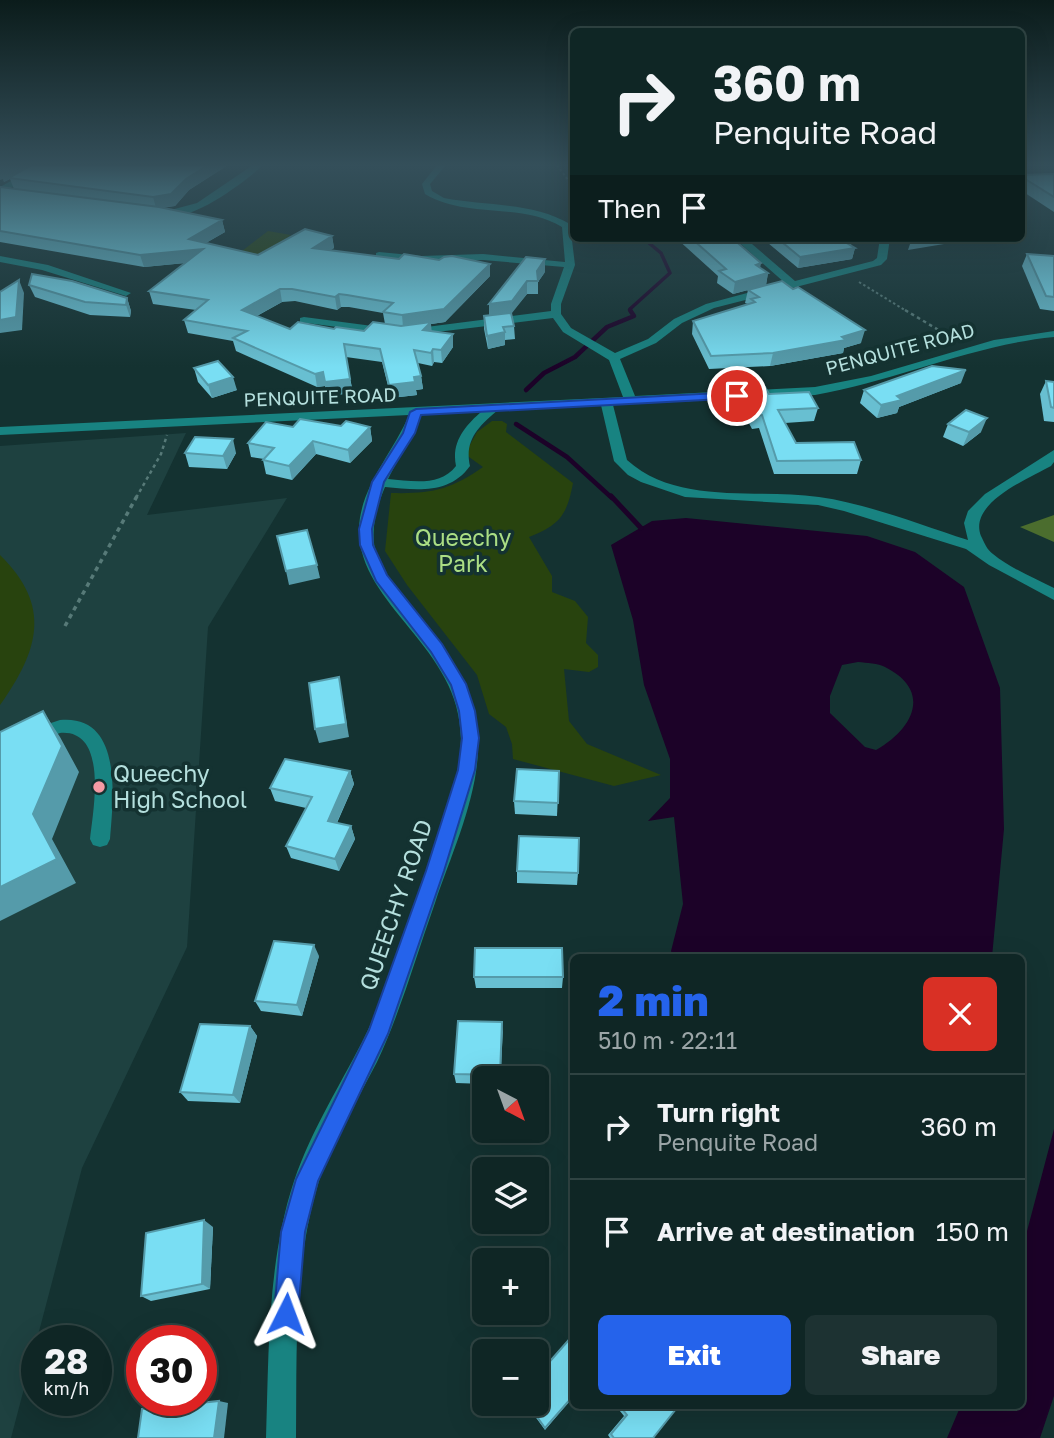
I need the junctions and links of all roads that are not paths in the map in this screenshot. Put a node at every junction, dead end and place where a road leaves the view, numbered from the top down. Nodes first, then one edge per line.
1 (569, 232) edge
2 (744, 242) edge
3 (884, 242) edge
4 (379, 255) edge
5 (0, 259) edge
6 (570, 265) junction
7 (792, 284) junction
8 (126, 293) dead end
9 (556, 314) junction
10 (304, 320) edge
11 (1054, 334) edge
12 (614, 358) junction
13 (630, 400) junction
14 (606, 402) junction
15 (494, 407) junction
16 (416, 412) junction
17 (0, 431) edge
18 (1054, 454) edge
19 (378, 482) junction
20 (983, 553) junction
21 (1050, 593) edge
22 (0, 748) edge
23 (100, 839) dead end
24 (281, 1438) edge

1 - 6 street
2 - 7 street
3 - 7 street
4 - 6 street
5 - 8 street
6 - 9 street
7 - 12 street
9 - 10 street
9 - 12 street
11 - 13 street, PENQUITE ROAD
12 - 13 street
13 - 14 street, PENQUITE ROAD
14 - 15 street, PENQUITE ROAD
14 - 20 street
15 - 16 street, PENQUITE ROAD
15 - 19 street
16 - 17 street, PENQUITE ROAD
16 - 19 street, QUEECHY ROAD
18 - 20 street
19 - 24 street, QUEECHY ROAD
20 - 21 street
22 - 23 street

